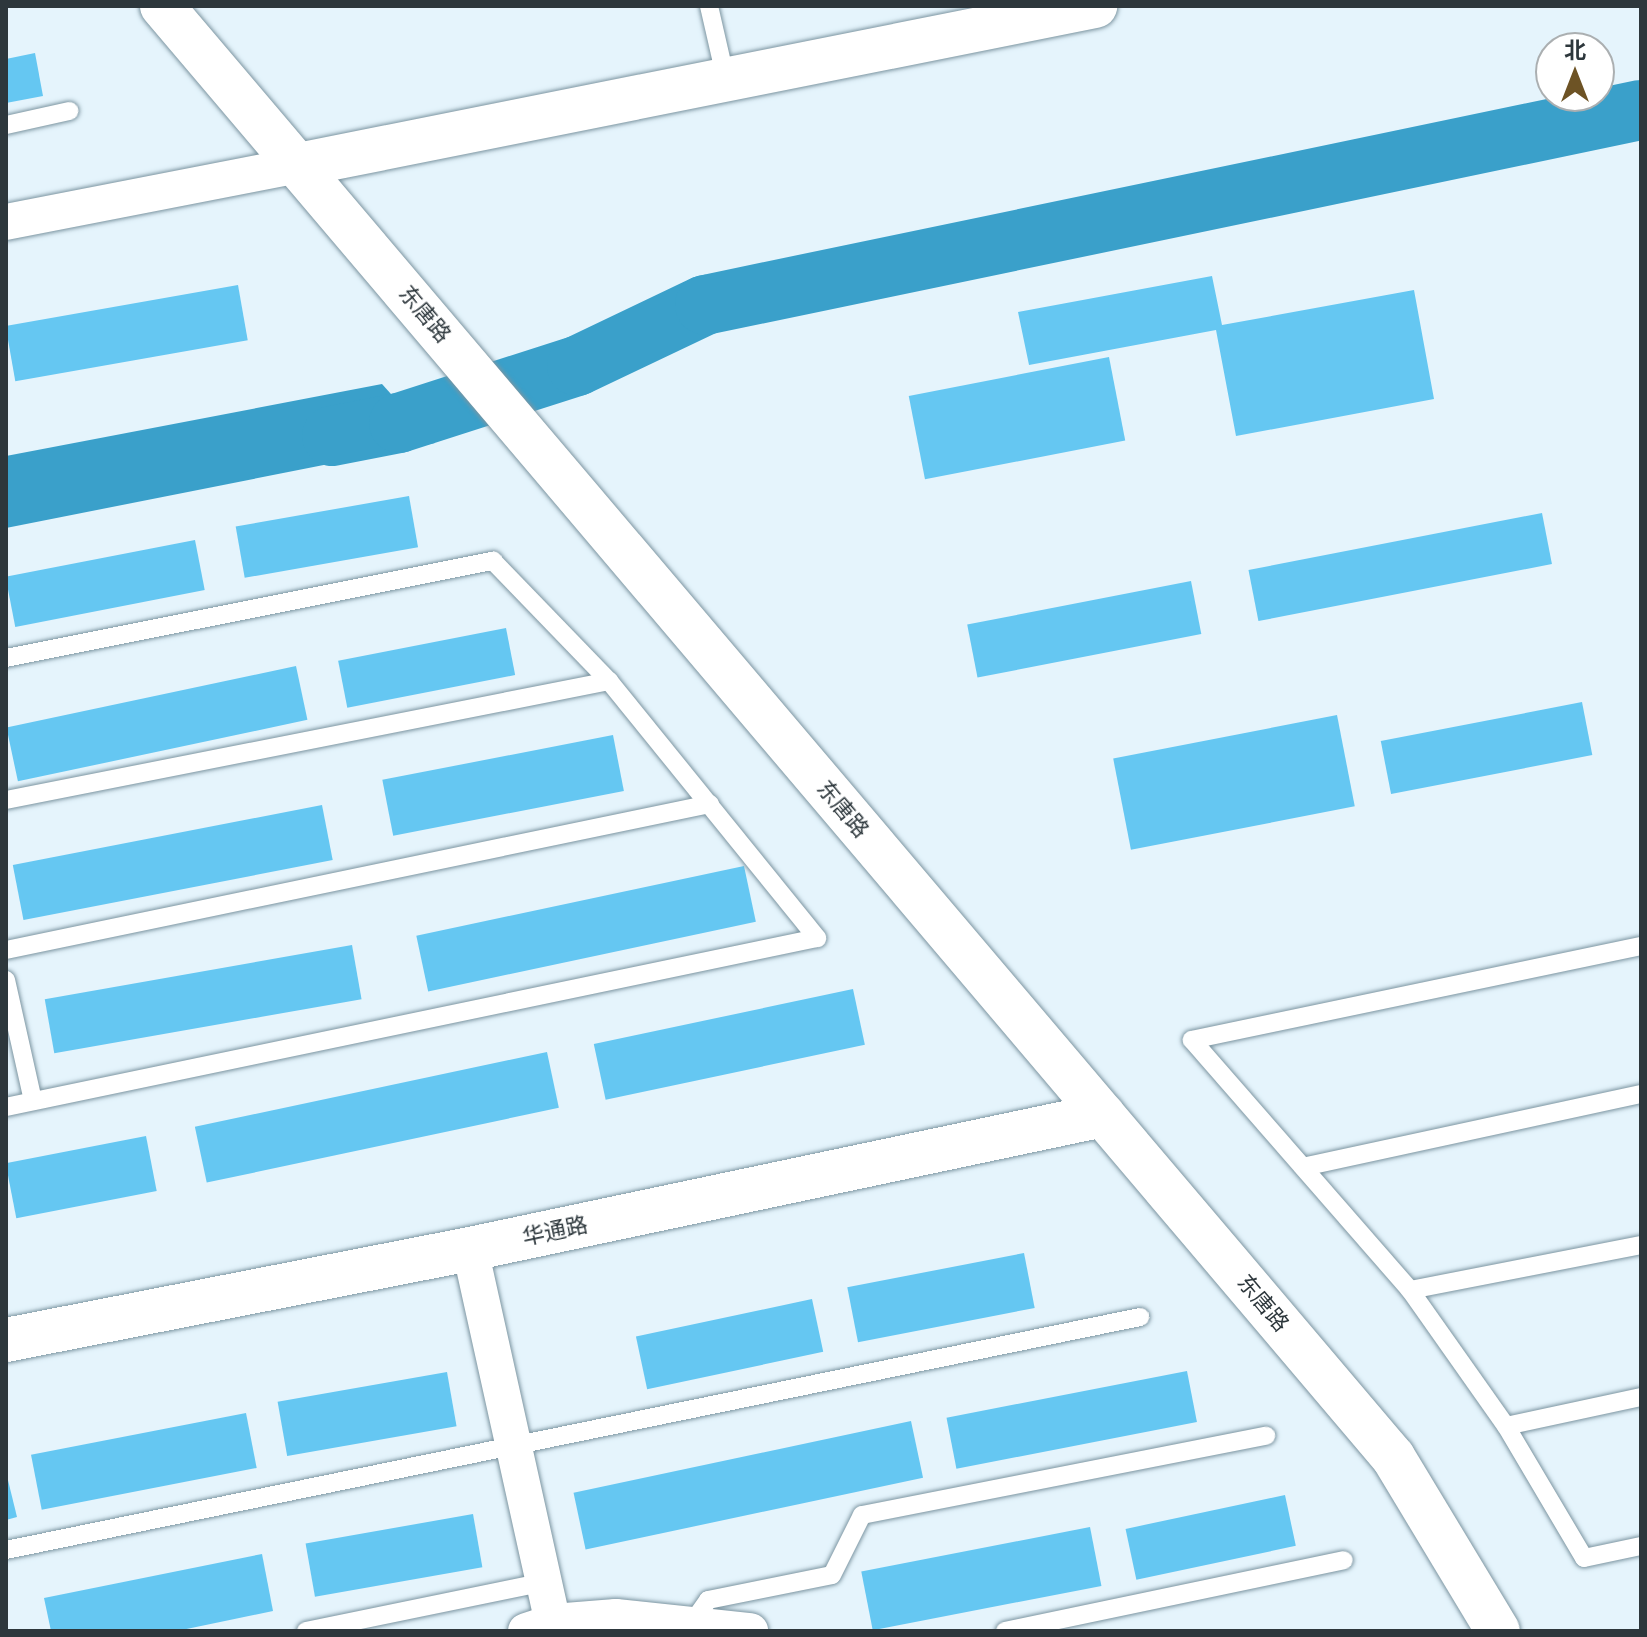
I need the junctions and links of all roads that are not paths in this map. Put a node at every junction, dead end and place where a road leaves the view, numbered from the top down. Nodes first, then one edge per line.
1 (162, 6) edge
2 (709, 6) edge
3 (1095, 6) edge
4 (726, 80) junction
5 (69, 111) dead end
6 (6, 125) edge
7 (298, 165) junction
8 (6, 222) edge
9 (6, 658) edge
10 (609, 681) junction
11 (6, 800) edge
12 (710, 804) junction
13 (1641, 946) edge
14 (6, 950) edge
15 (6, 980) edge
16 (1641, 1094) edge
17 (33, 1101) junction
18 (6, 1107) edge
19 (1103, 1115) junction
20 (1303, 1167) junction
21 (1641, 1245) edge
22 (470, 1249) junction
23 (1410, 1290) junction
24 (1140, 1317) dead end
25 (6, 1340) edge
26 (1641, 1397) edge
27 (1506, 1426) junction
28 (1266, 1436) dead end
29 (514, 1447) junction
30 (1641, 1546) edge
31 (6, 1550) edge
32 (1344, 1560) dead end
33 (544, 1582) junction
34 (692, 1623) junction
35 (540, 1626) edge
36 (306, 1631) edge
37 (750, 1631) edge
38 (1005, 1631) edge
39 (1498, 1631) edge

1 - 7 street, 东唐路
2 - 4 lane
3 - 4 street
4 - 7 street
5 - 6 lane
7 - 8 street
7 - 19 street, 东唐路
9 - 10 lane
10 - 11 lane
10 - 12 lane
12 - 14 lane
12 - 17 lane
13 - 20 lane
15 - 17 lane
16 - 20 lane
17 - 18 lane
19 - 22 street, 华通路
19 - 39 street, 东唐路
20 - 23 lane
21 - 23 lane
22 - 25 street, 华通路
22 - 29 street
23 - 27 lane
24 - 29 lane
26 - 27 lane
27 - 30 lane
28 - 34 lane
29 - 31 lane
29 - 33 street
32 - 38 lane
33 - 35 street
33 - 36 lane
34 - 35 street
34 - 37 street

